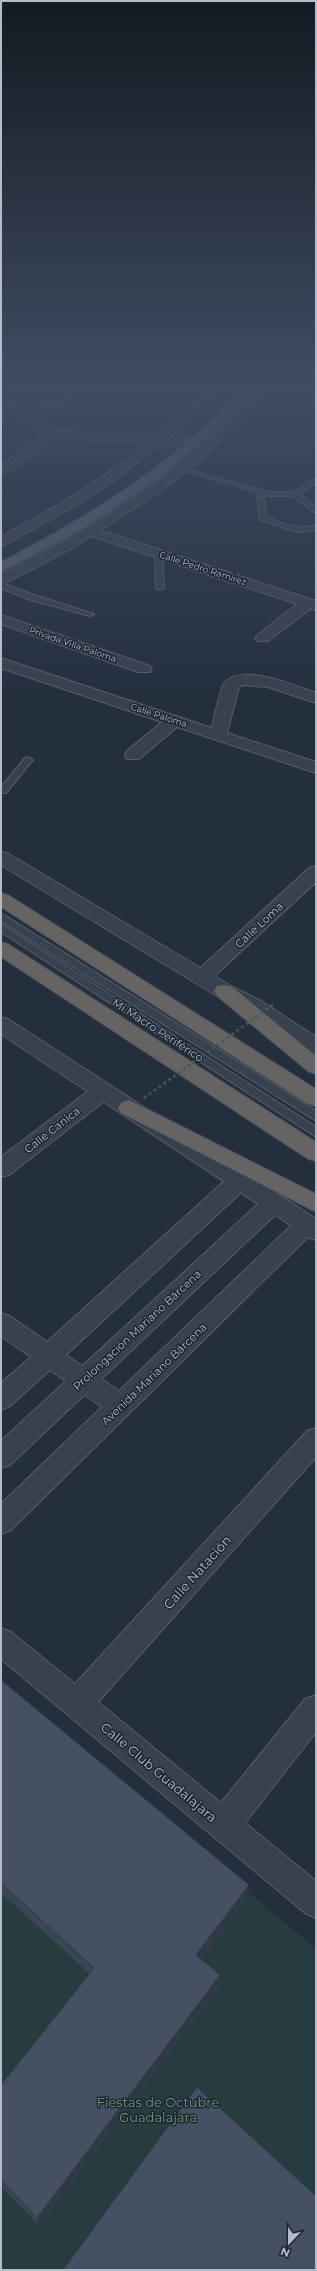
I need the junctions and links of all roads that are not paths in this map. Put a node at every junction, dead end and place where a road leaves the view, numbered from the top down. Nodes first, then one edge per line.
1 (93, 488) edge
2 (115, 488) edge
3 (132, 488) edge
4 (154, 488) edge
5 (230, 488) edge
6 (245, 488) edge
7 (304, 488) edge
8 (268, 494) junction
9 (295, 494) junction
10 (260, 498) junction
11 (316, 512) edge
12 (316, 527) edge
13 (90, 531) junction
14 (1, 543) edge
15 (158, 554) junction
16 (1, 557) edge
17 (1, 568) edge
18 (1, 581) edge
19 (1, 585) edge
20 (160, 588) dead end
21 (312, 604) edge
22 (90, 614) dead end
23 (1, 619) edge
24 (263, 638) dead end
25 (1, 663) edge
26 (144, 669) dead end
27 (316, 698) edge
28 (175, 720) junction
29 (218, 734) junction
30 (133, 755) dead end
31 (28, 760) dead end
32 (316, 768) edge
33 (2, 791) edge
34 (1, 857) edge
35 (316, 872) edge
36 (1, 899) edge
37 (1, 916) edge
38 (1, 927) edge
39 (1, 948) edge
40 (202, 978) junction
41 (224, 991) junction
42 (1, 1024) edge
43 (316, 1047) edge
44 (316, 1067) edge
45 (103, 1091) junction
46 (316, 1098) edge
47 (136, 1103) junction
48 (316, 1117) edge
49 (316, 1133) edge
50 (316, 1153) edge
51 (1, 1169) edge
52 (239, 1180) junction
53 (273, 1203) junction
54 (313, 1220) edge
55 (1, 1323) edge
56 (48, 1356) junction
57 (84, 1380) junction
58 (1, 1399) edge
59 (120, 1406) junction
60 (316, 1439) edge
61 (1, 1457) edge
62 (1, 1522) edge
63 (1, 1641) edge
64 (77, 1704) junction
65 (316, 1709) edge
66 (223, 1825) junction
67 (316, 1902) edge

1 - 14 street
2 - 16 main road
3 - 17 main road
4 - 13 street
5 - 10 lane
6 - 8 lane
7 - 9 lane
8 - 9 lane
8 - 10 lane
9 - 11 lane
10 - 12 lane
13 - 15 street, Calle Pedro Ramírez
13 - 18 street
15 - 20 lane
15 - 21 street, Calle Pedro Ramírez
19 - 22 lane
21 - 24 street
23 - 26 street, Privada Villa Paloma
25 - 28 street, Calle Paloma
27 - 29 street
28 - 29 street, Calle Paloma
28 - 30 street
29 - 32 street, Calle Paloma
31 - 33 lane
34 - 40 street
35 - 40 street, Calle Loma
36 - 46 highway
37 - 48 lane, Mi Macro Periférico
38 - 49 lane, Mi Macro Periférico
39 - 50 highway
40 - 41 street
41 - 43 street
41 - 44 highway
42 - 45 street
45 - 47 street
45 - 51 street, Calle Canica
47 - 52 street
47 - 54 highway
52 - 53 street
52 - 56 street
53 - 54 street
53 - 57 street, Prolongación Mariano Bárcena
54 - 59 street, Avenida Mariano Bárcena
55 - 56 street
56 - 57 street
56 - 58 street
57 - 59 street
57 - 61 street, Prolongación Mariano Bárcena
59 - 62 street, Avenida Mariano Bárcena
60 - 64 street, Calle Natación
63 - 64 street, Calle Club Guadalajara
64 - 66 street, Calle Club Guadalajara
65 - 66 street
66 - 67 street, Calle Club Guadalajara

